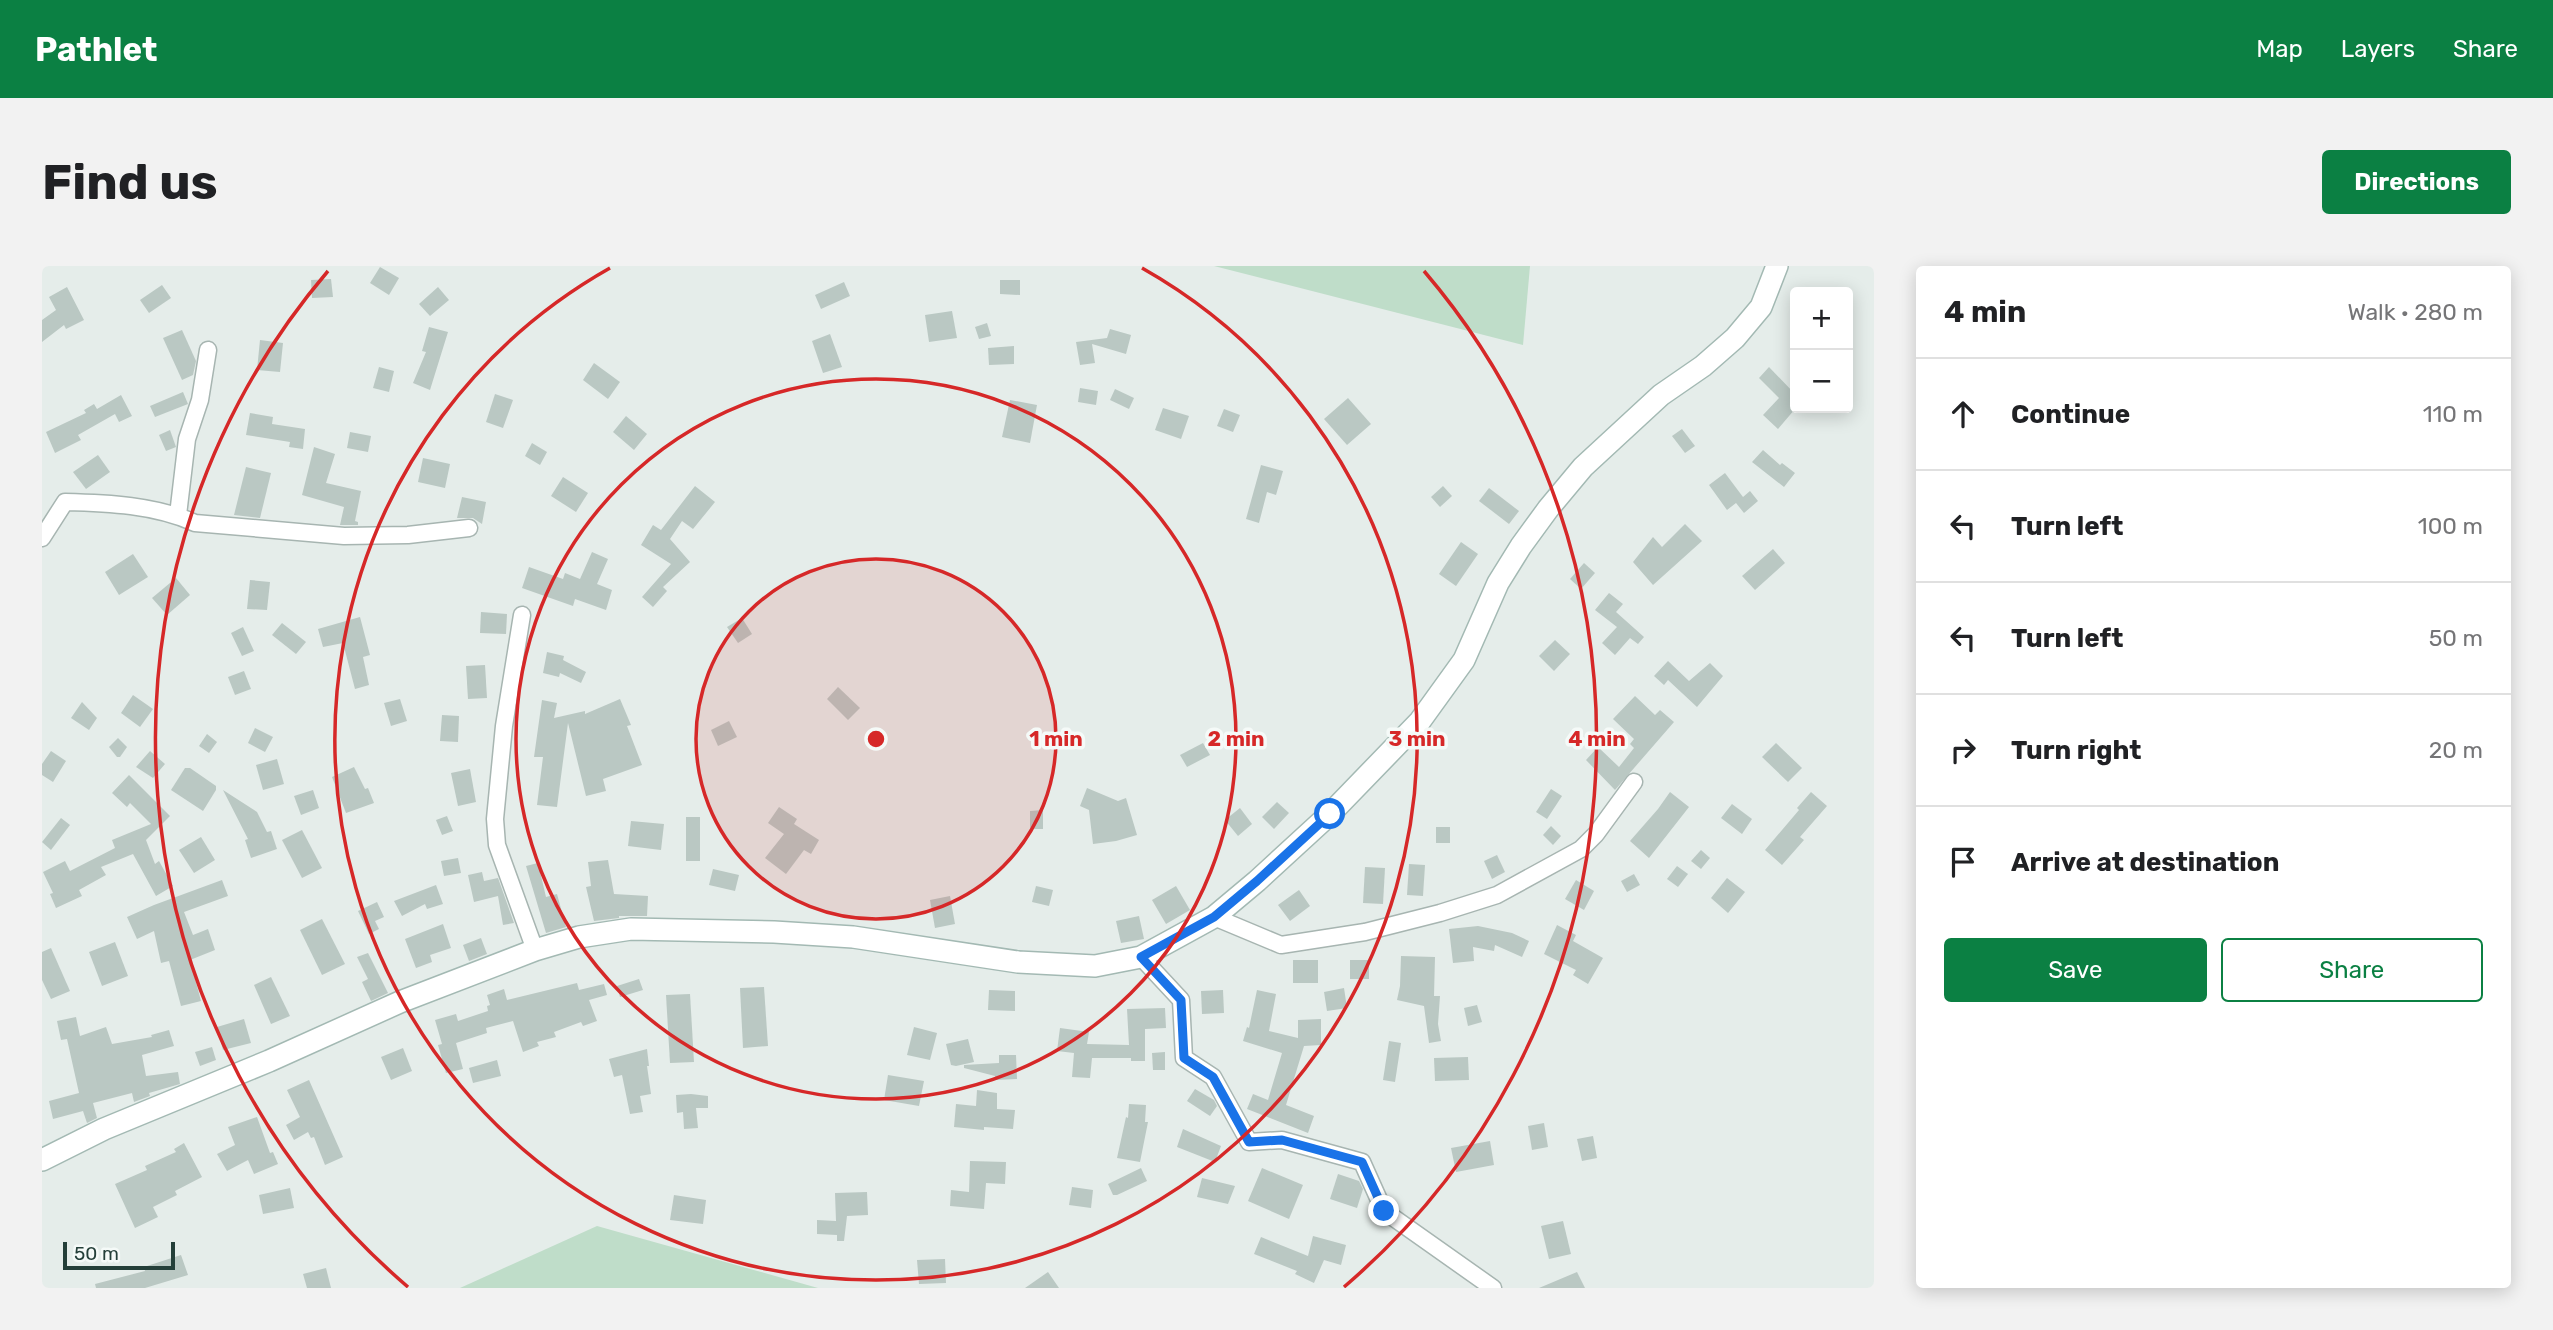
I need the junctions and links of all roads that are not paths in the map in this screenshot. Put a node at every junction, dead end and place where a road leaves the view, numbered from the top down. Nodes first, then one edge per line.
1 (1777, 266) edge
2 (208, 350) dead end
3 (178, 515) junction
4 (469, 528) dead end
5 (42, 538) edge
6 (522, 615) dead end
7 (1634, 782) dead end
8 (1214, 917) junction
9 (535, 950) junction
10 (1141, 957) junction
11 (42, 1160) edge
12 (1493, 1288) edge

1 - 8 main road
2 - 3 street
3 - 4 street
3 - 5 street
6 - 9 street
7 - 8 street
8 - 10 main road
9 - 10 main road
9 - 11 main road
10 - 12 street

